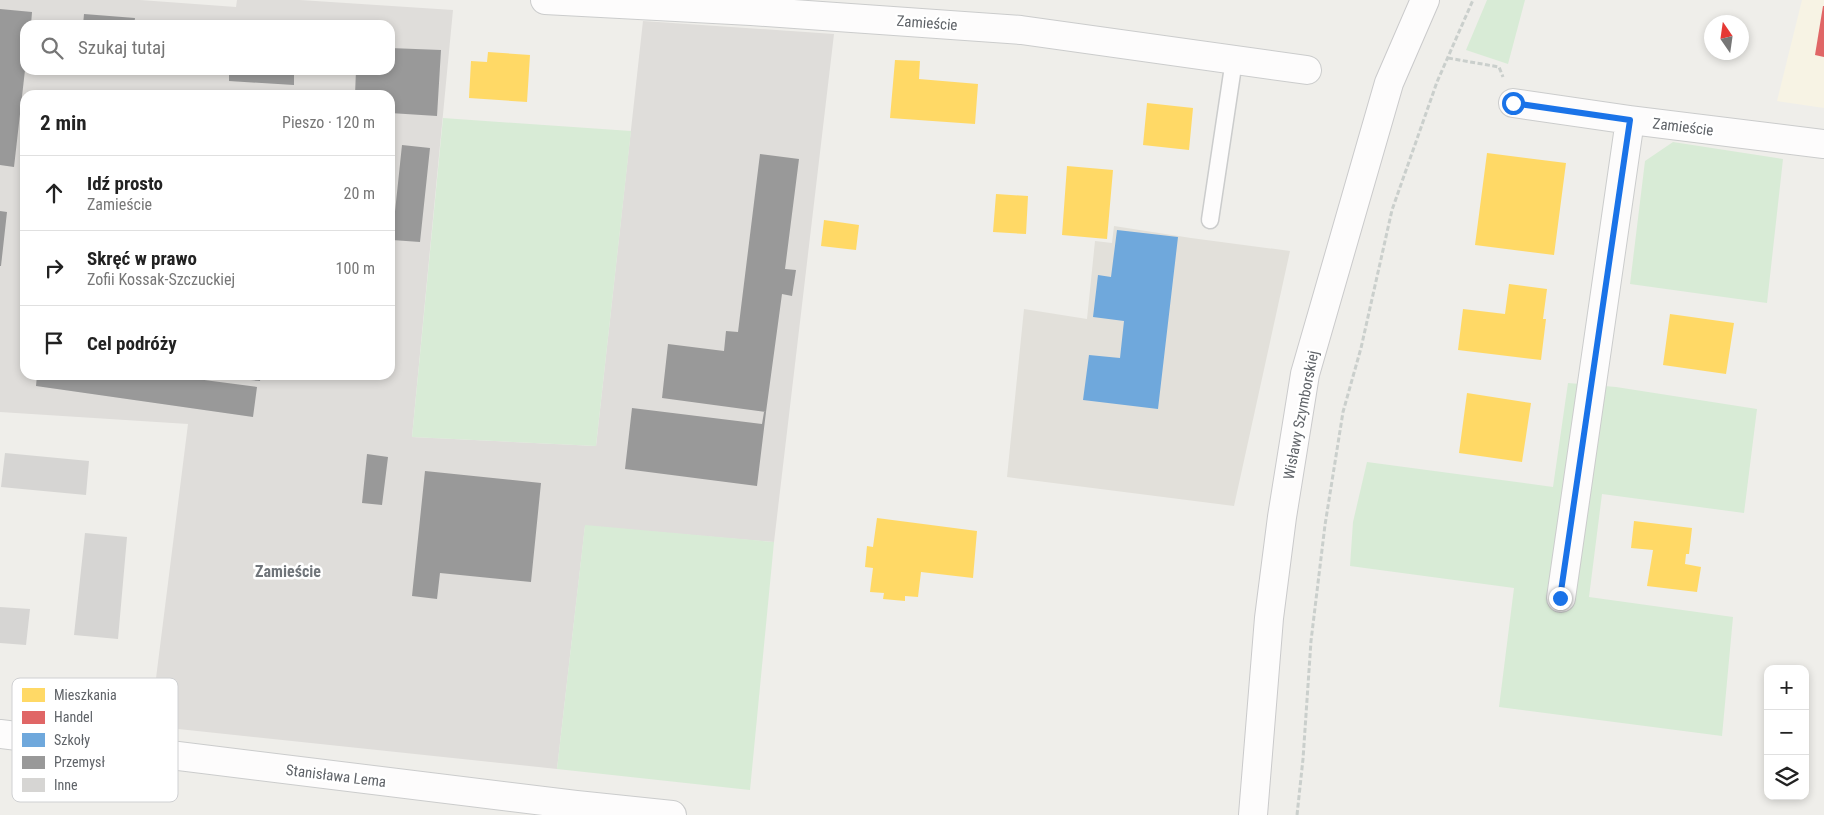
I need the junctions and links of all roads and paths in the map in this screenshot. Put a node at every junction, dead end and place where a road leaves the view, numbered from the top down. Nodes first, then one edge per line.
1 (545, 0) edge
2 (1425, 0) edge
3 (1473, 0) edge
4 (752, 6) edge
5 (1448, 58) junction
6 (1234, 60) junction
7 (1307, 70) dead end
8 (1513, 103) joint
9 (1630, 120) junction
10 (1824, 144) edge
11 (1210, 220) dead end
12 (1560, 598) dead end
13 (178, 756) edge
14 (672, 815) edge
15 (1252, 815) edge
16 (1297, 815) edge

1 - 4 street, Zamieście
2 - 15 street, Wisławy Szymborskiej
3 - 5 path
4 - 6 street, Zamieście
5 - 8 path
5 - 16 path
6 - 7 street, Zamieście
6 - 11 lane
8 - 9 street, Zamieście
9 - 10 street, Zamieście
9 - 12 street
13 - 14 street, Stanisława Lema

